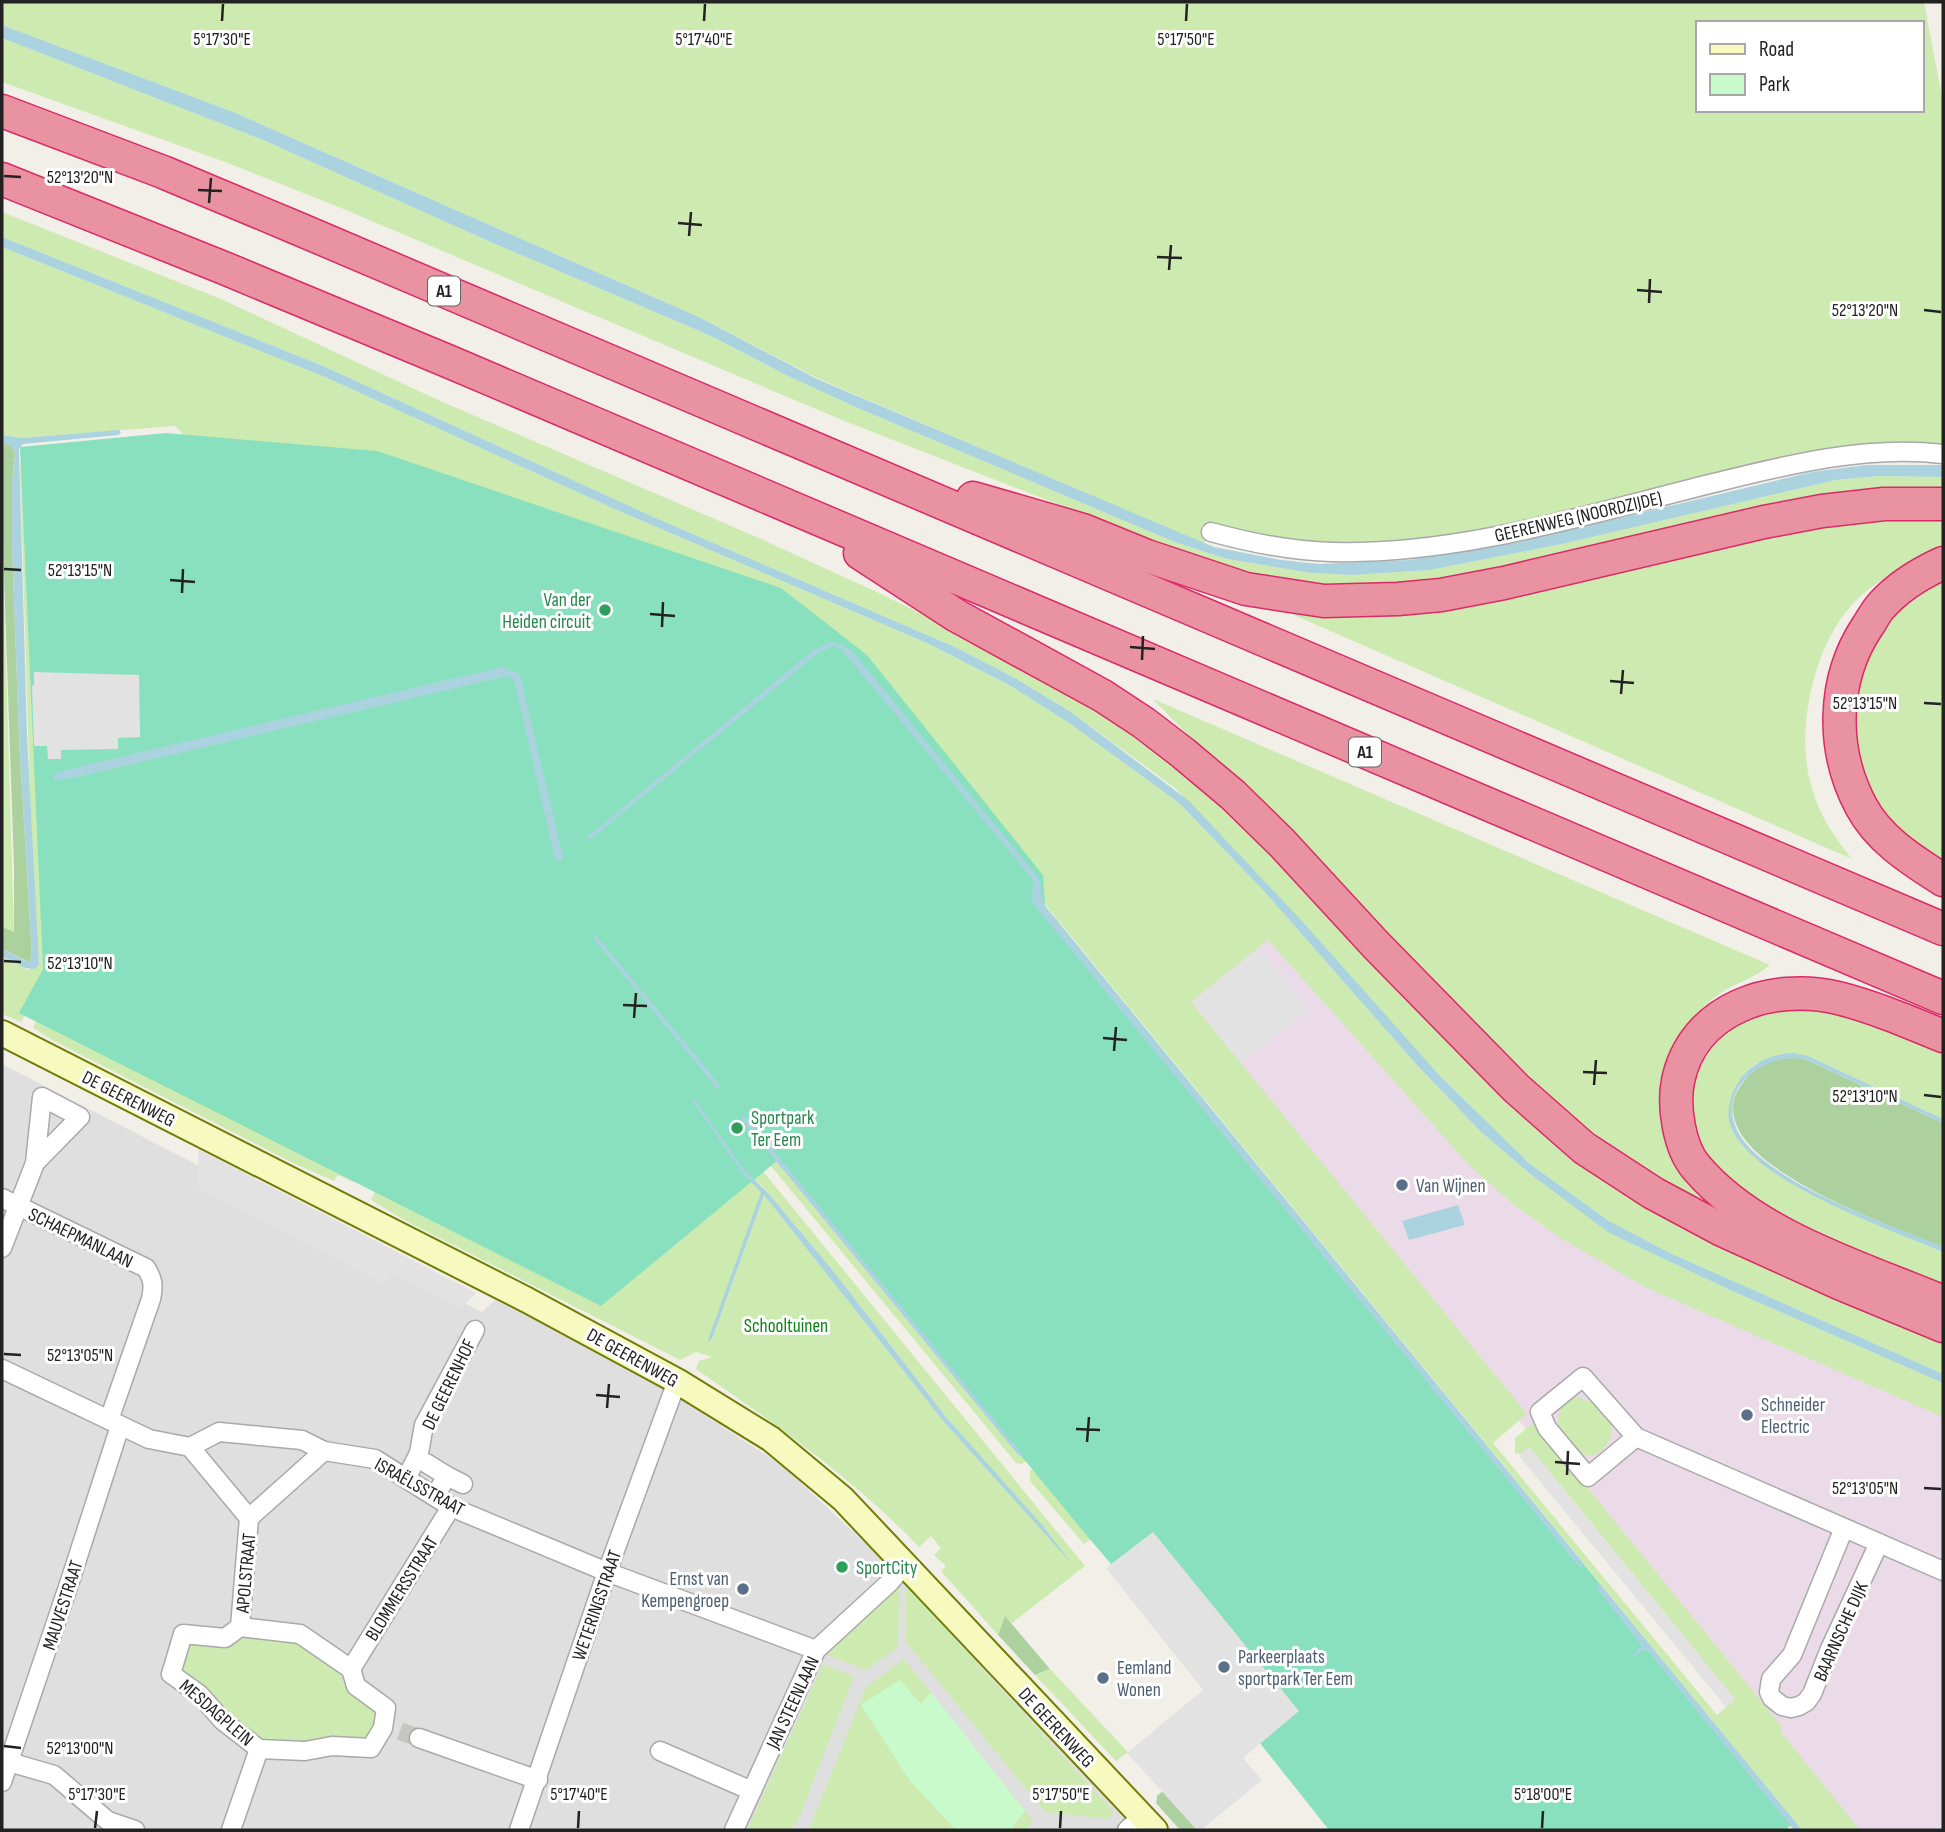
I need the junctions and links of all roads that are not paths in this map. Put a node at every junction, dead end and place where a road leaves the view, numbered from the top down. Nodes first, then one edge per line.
1 (2, 111) edge
2 (2, 179) edge
3 (1943, 454) edge
4 (835, 457) junction
5 (1943, 504) edge
6 (786, 506) junction
7 (1211, 532) dead end
8 (1943, 563) edge
9 (1943, 880) edge
10 (1943, 929) edge
11 (1943, 998) edge
12 (2, 1033) edge
13 (1943, 1036) edge
14 (35, 1163) dead end
15 (9, 1202) edge
16 (2, 1248) edge
17 (146, 1268) joint
18 (1943, 1303) edge
19 (1943, 1326) edge
20 (475, 1330) dead end
21 (2, 1369) edge
22 (677, 1381) junction
23 (114, 1423) junction
24 (1636, 1437) junction
25 (190, 1447) junction
26 (324, 1451) junction
27 (426, 1463) dead end
28 (407, 1477) junction
29 (435, 1496) junction
30 (451, 1507) junction
31 (249, 1518) junction
32 (1844, 1528) junction
33 (1879, 1543) junction
34 (906, 1563) junction
35 (1943, 1571) edge
36 (607, 1572) junction
37 (240, 1627) junction
38 (816, 1650) junction
39 (351, 1669) junction
40 (419, 1738) tunnel mouth
41 (259, 1749) junction
42 (660, 1751) dead end
43 (9, 1762) junction
44 (538, 1780) junction
45 (2, 1782) edge
46 (752, 1791) junction
47 (105, 1826) edge
48 (1141, 1826) edge
49 (135, 1830) edge
50 (231, 1830) edge
51 (519, 1830) edge
52 (734, 1830) edge

1 - 4 highway, A1
2 - 6 highway, A1
3 - 7 street, GEERENWEG (NOORDZIJDE)
4 - 5 highway, A1
4 - 10 highway, A1
6 - 11 highway, A1
6 - 19 highway, A1
8 - 9 highway
12 - 22 main road, DE GEERENWEG
13 - 18 highway
14 - 15 street, SCHAEPMANLAAN
15 - 16 street
15 - 17 street, SCHAEPMANLAAN
17 - 23 street, MAUVESTRAAT
20 - 28 street, DE GEERENHOF
21 - 23 street
22 - 34 main road, DE GEERENWEG
22 - 36 street, WETERINGSTRAAT
23 - 25 street
23 - 43 street, MAUVESTRAAT
24 - 24 street
24 - 32 street
25 - 26 street, ISRAËLSSTRAAT
25 - 31 street, APOLSTRAAT
26 - 28 street, ISRAËLSSTRAAT
26 - 31 street, APOLSTRAAT
27 - 29 street
28 - 29 street, ISRAËLSSTRAAT
29 - 30 street, ISRAËLSSTRAAT
30 - 36 street, ISRAËLSSTRAAT
30 - 39 street, BLOMMERSSTRAAT
31 - 37 street, APOLSTRAAT
32 - 33 street
32 - 33 street, BAARNSCHE DIJK
33 - 35 street
34 - 38 street, JAN STEENLAAN
34 - 48 main road, DE GEERENWEG
36 - 38 street, ISRAËLSSTRAAT
36 - 44 street, WETERINGSTRAAT
37 - 39 street, MESDAGPLEIN
37 - 41 street, MESDAGPLEIN
38 - 46 street, JAN STEENLAAN
39 - 41 street, MESDAGPLEIN
40 - 44 street
41 - 50 street
42 - 46 street
43 - 45 street, MAUVESTRAAT
43 - 47 street
44 - 51 street, WETERINGSTRAAT
46 - 52 street, JAN STEENLAAN
47 - 49 street

